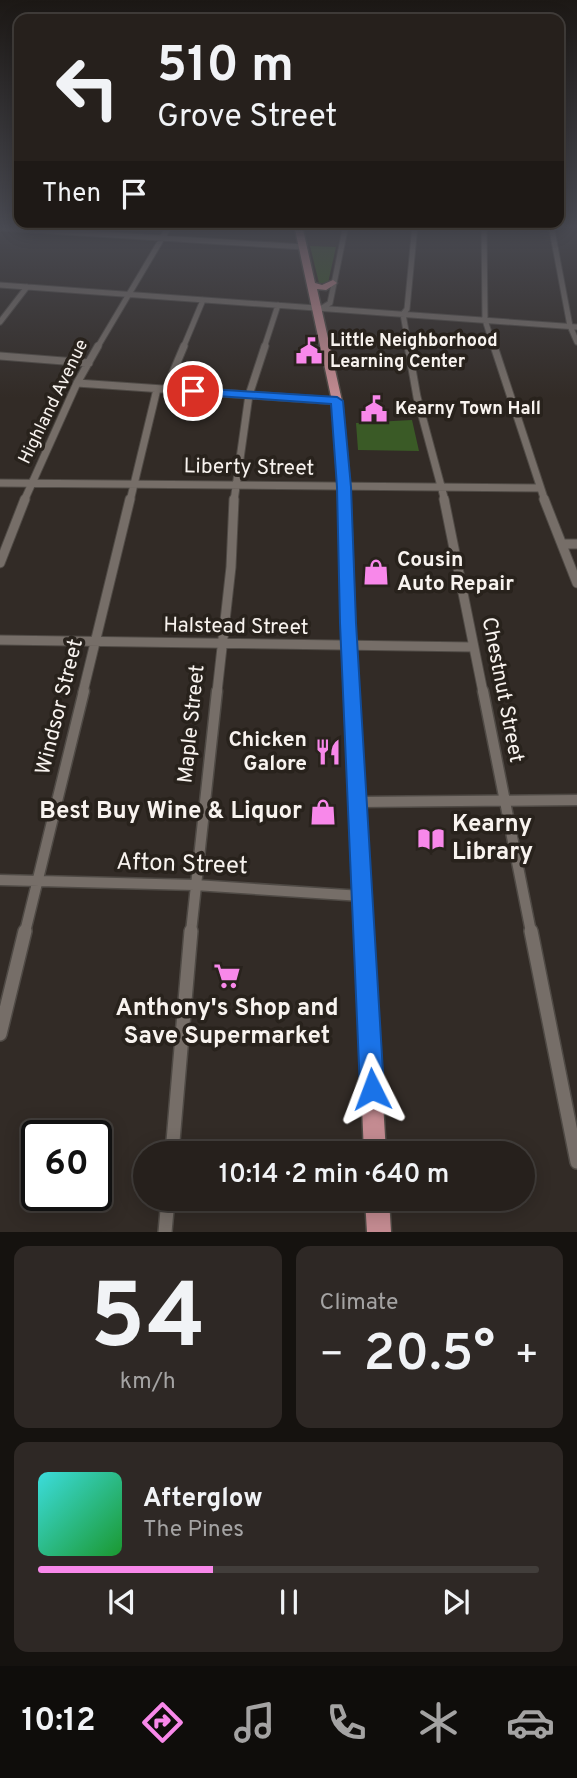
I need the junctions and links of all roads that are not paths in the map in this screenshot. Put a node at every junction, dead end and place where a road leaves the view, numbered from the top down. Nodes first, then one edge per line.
1 (137, 282) edge
2 (410, 282) edge
3 (485, 282) edge
4 (564, 282) edge
5 (333, 283) joint
6 (0, 285) edge
7 (311, 285) joint
8 (27, 287) junction
9 (129, 295) junction
10 (203, 299) junction
11 (278, 305) junction
12 (317, 307) junction
13 (403, 314) junction
14 (485, 320) junction
15 (0, 322) edge
16 (573, 326) edge
17 (577, 342) edge
18 (0, 356) edge
19 (89, 363) junction
20 (77, 383) junction
21 (161, 389) junction
22 (248, 395) junction
23 (337, 401) junction
24 (0, 483) edge
25 (31, 484) junction
26 (134, 484) junction
27 (235, 486) junction
28 (344, 487) junction
29 (442, 487) junction
30 (540, 488) junction
31 (564, 544) junction
32 (577, 544) edge
33 (0, 563) edge
34 (577, 583) edge
35 (0, 640) edge
36 (96, 642) junction
37 (222, 644) junction
38 (349, 646) junction
39 (472, 647) junction
40 (577, 800) edge
41 (504, 801) junction
42 (358, 802) junction
43 (0, 880) edge
44 (35, 881) junction
45 (195, 885) junction
46 (362, 896) junction
47 (0, 1034) edge
48 (173, 1141) edge
49 (374, 1141) edge
50 (577, 1162) edge
51 (166, 1211) edge
52 (378, 1211) edge
53 (165, 1232) edge
54 (379, 1232) edge

1 - 9 street, Highland Avenue
2 - 13 street, Chestnut Street
3 - 14 street
4 - 16 street
5 - 7 main road
5 - 12 street
6 - 8 street
7 - 12 main road
8 - 9 street
8 - 15 street
9 - 10 street
9 - 19 street, Highland Avenue
10 - 11 street
10 - 21 street, Windsor Street
11 - 12 street
11 - 22 street, Maple Street
12 - 13 street
12 - 23 main road
13 - 14 street
13 - 29 street, Chestnut Street
14 - 16 street
14 - 30 street
16 - 17 street
18 - 19 street
19 - 20 street, Highland Avenue
20 - 21 street
20 - 25 street, Highland Avenue
21 - 22 street
21 - 26 street, Windsor Street
22 - 23 street
22 - 27 street, Maple Street
23 - 28 main road
24 - 25 street, Liberty Street
25 - 26 street, Liberty Street
25 - 33 street, Highland Avenue
26 - 27 street, Liberty Street
26 - 36 street, Windsor Street
27 - 28 street, Liberty Street
27 - 37 street, Maple Street
28 - 29 street, Liberty Street
28 - 38 main road
29 - 30 street, Liberty Street
29 - 39 street, Chestnut Street
30 - 31 street
31 - 32 street
31 - 34 street
35 - 36 street, Halstead Street
36 - 37 street, Halstead Street
36 - 44 street, Windsor Street
37 - 38 street, Halstead Street
37 - 45 street, Maple Street
38 - 39 street, Halstead Street
38 - 42 main road
39 - 41 street, Chestnut Street
40 - 41 street
41 - 42 street
41 - 50 street, Chestnut Street
42 - 46 main road
43 - 44 street, Afton Street
44 - 45 street, Afton Street
44 - 47 street, Windsor Street
45 - 46 street, Afton Street
45 - 48 street, Maple Street
46 - 49 main road
51 - 53 street
52 - 54 main road

